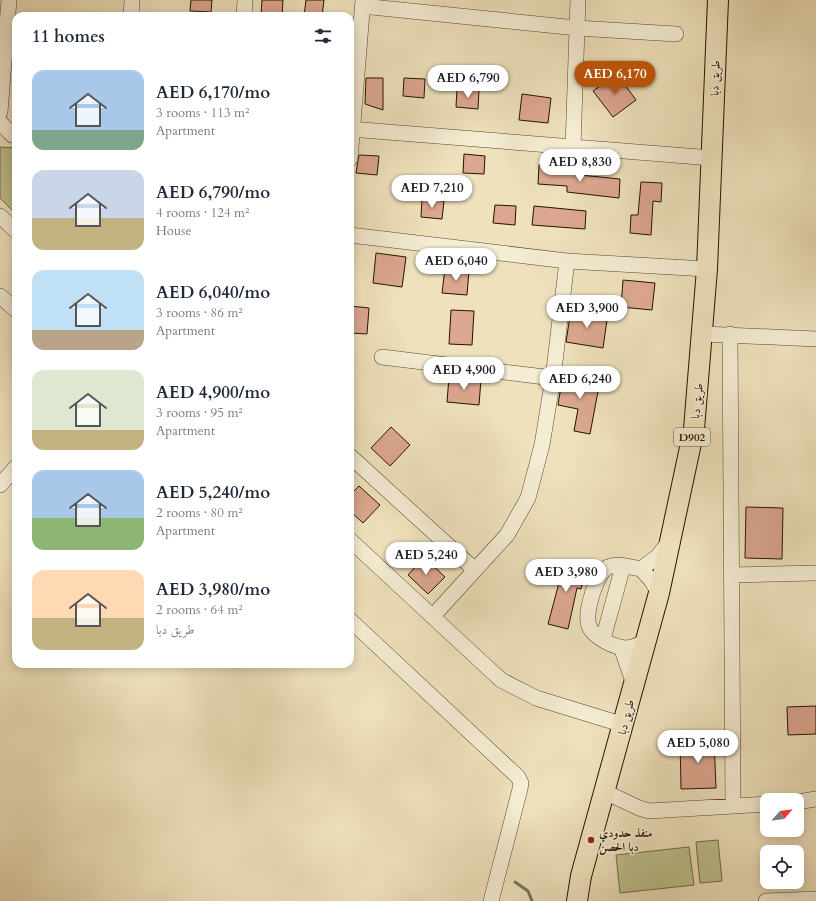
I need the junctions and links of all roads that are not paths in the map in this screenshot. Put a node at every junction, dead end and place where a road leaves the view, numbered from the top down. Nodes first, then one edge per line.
1 (9, 0) edge
2 (132, 0) edge
3 (245, 0) edge
4 (578, 0) edge
5 (718, 0) edge
6 (362, 3) edge
7 (131, 12) edge
8 (244, 12) edge
9 (577, 28) junction
10 (676, 34) dead end
11 (354, 95) edge
12 (0, 112) edge
13 (0, 122) edge
14 (354, 129) edge
15 (12, 135) edge
16 (573, 147) junction
17 (712, 158) junction
18 (0, 216) edge
19 (12, 227) edge
20 (354, 235) edge
21 (567, 260) junction
22 (708, 269) junction
23 (0, 296) edge
24 (12, 306) edge
25 (703, 334) junction
26 (730, 334) junction
27 (816, 339) edge
28 (382, 358) dead end
29 (553, 378) junction
30 (354, 460) edge
31 (12, 472) edge
32 (0, 485) edge
33 (672, 539) junction
34 (354, 544) edge
35 (623, 566) junction
36 (641, 569) junction
37 (475, 570) junction
38 (816, 573) edge
39 (731, 575) junction
40 (659, 593) junction
41 (433, 616) junction
42 (354, 624) edge
43 (603, 639) junction
44 (646, 640) junction
45 (621, 647) junction
46 (634, 684) junction
47 (624, 725) junction
48 (605, 792) junction
49 (816, 799) edge
50 (804, 801) edge
51 (760, 804) edge
52 (733, 806) junction
53 (586, 861) junction
54 (816, 899) edge
55 (491, 901) edge
56 (577, 901) edge
57 (591, 901) edge
58 (766, 901) edge

1 - 12 street
2 - 7 street
3 - 8 street
4 - 9 street
5 - 17 main road, طريق دبا / D902
6 - 9 street
6 - 11 street
9 - 10 street
9 - 16 street
13 - 15 street
14 - 16 street
16 - 17 street
17 - 22 main road, طريق دبا / D902
18 - 19 street
20 - 21 street
21 - 22 street
21 - 29 street
22 - 25 main road, طريق دبا / D902
23 - 24 street
25 - 26 street
25 - 33 main road, طريق دبا / D902
26 - 27 street
26 - 39 street
28 - 29 street
29 - 37 street
30 - 37 street
31 - 32 street
33 - 36 street
33 - 40 main road, طريق دبا / D902
34 - 41 street
35 - 36 street
35 - 43 street
35 - 43 street
36 - 40 street
37 - 41 street
38 - 39 street
39 - 52 street
40 - 44 main road, طريق دبا / D902
41 - 47 street
42 - 55 street
43 - 45 street
44 - 45 street
44 - 46 main road, طريق دبا / D902
45 - 46 street
46 - 47 main road, طريق دبا / D902
47 - 48 main road, طريق دبا / D902
48 - 52 street
48 - 53 main road, طريق دبا / D902
49 - 50 street
51 - 52 street
53 - 56 main road, طريق دبا / D902
53 - 57 main road, طريق دبا / D902
54 - 58 street

